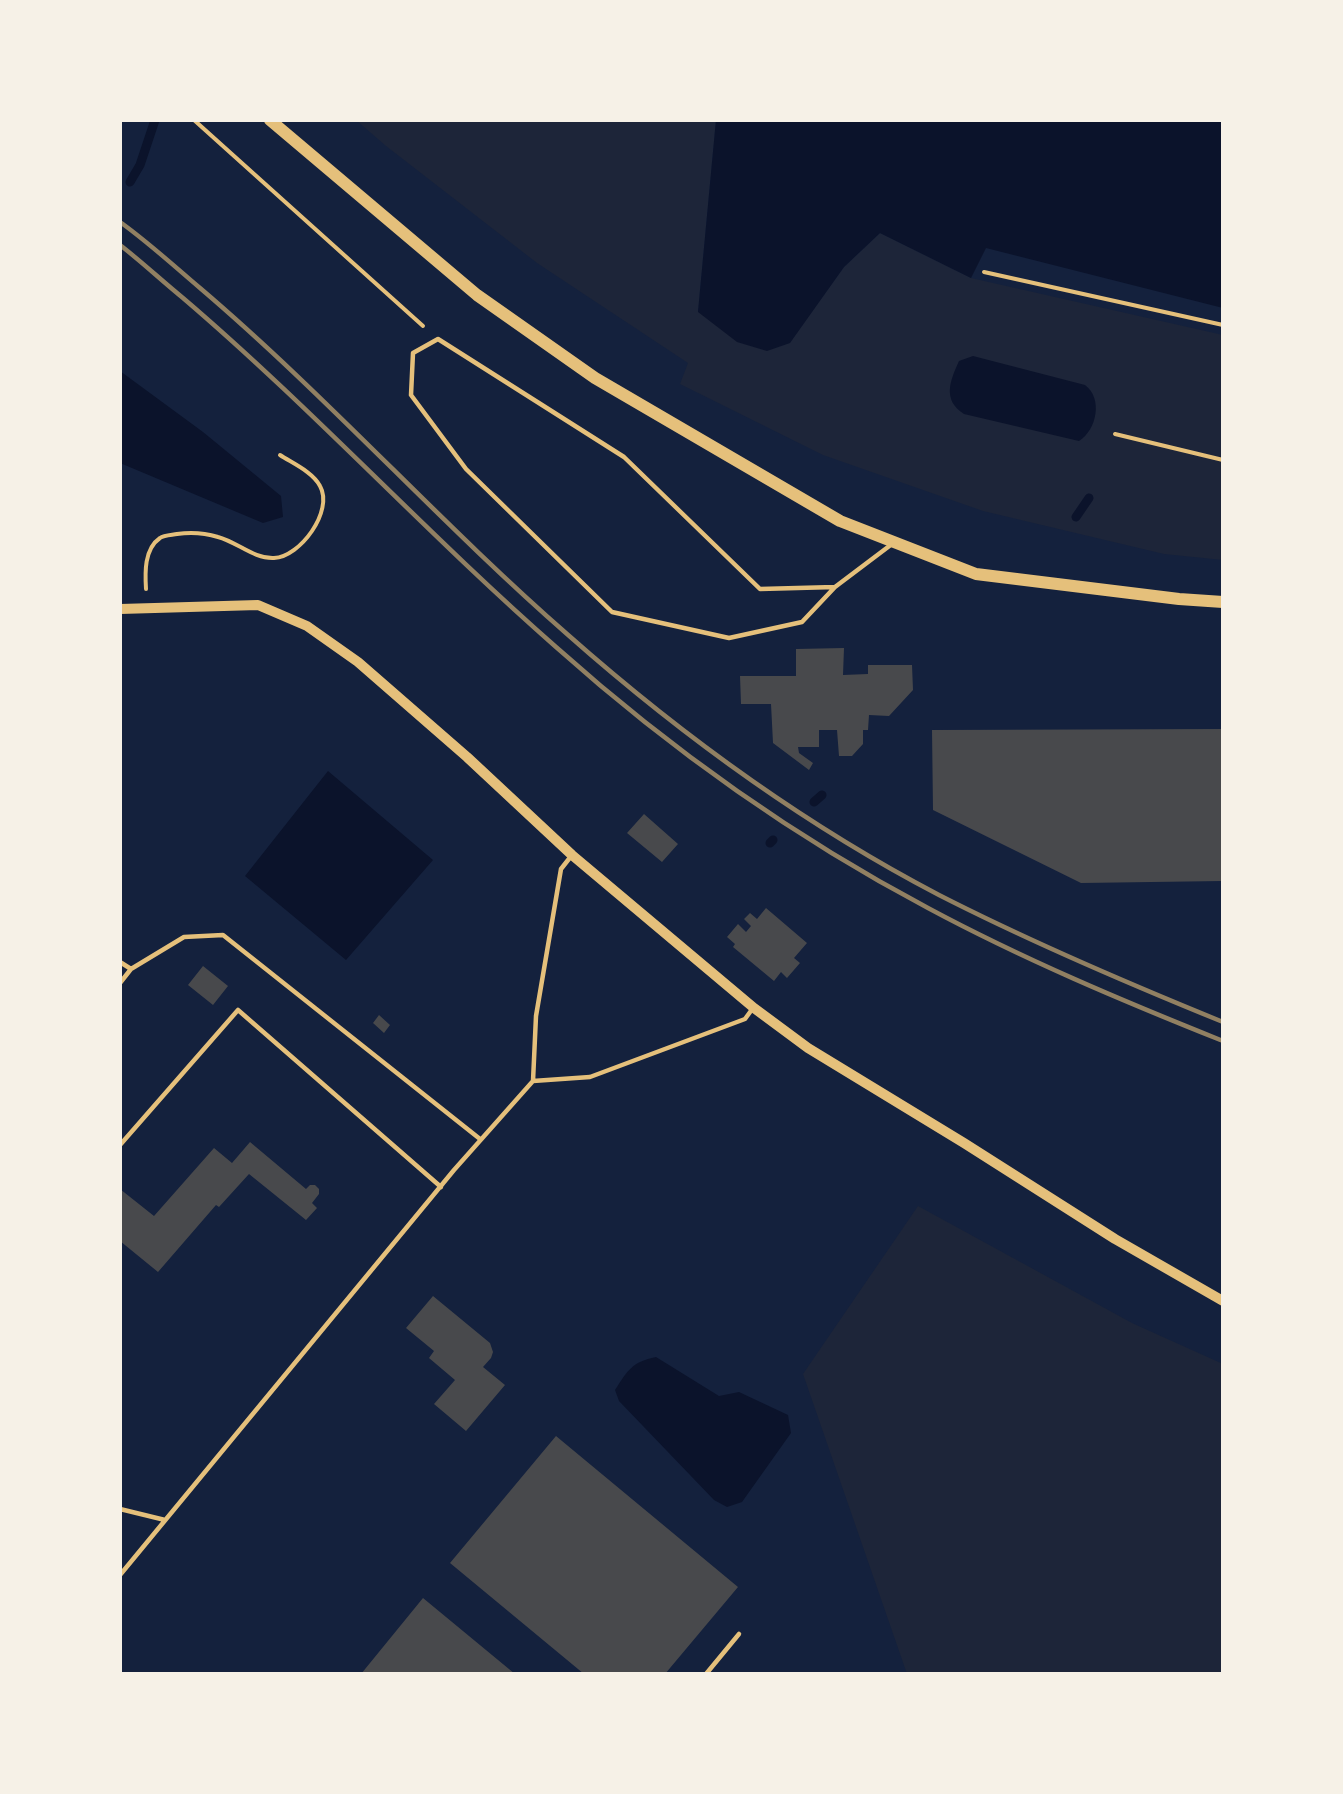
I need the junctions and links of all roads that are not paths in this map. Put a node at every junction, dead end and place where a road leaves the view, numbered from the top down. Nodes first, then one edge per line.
1 (270, 120) edge
2 (894, 542) junction
3 (835, 587) junction
4 (1223, 602) edge
5 (120, 609) edge
6 (572, 855) junction
7 (120, 962) edge
8 (131, 969) junction
9 (120, 983) edge
10 (754, 1008) junction
11 (533, 1081) junction
12 (480, 1139) junction
13 (120, 1145) edge
14 (441, 1187) junction
15 (1223, 1301) edge
16 (120, 1509) edge
17 (165, 1520) junction
18 (120, 1575) edge
19 (739, 1634) dead end
20 (706, 1674) edge

1 - 2 main road
2 - 3 lane
2 - 4 main road
3 - 3 lane
5 - 6 street
6 - 10 street
6 - 11 lane
7 - 8 lane
8 - 9 lane
8 - 12 lane
10 - 11 lane
10 - 15 street
11 - 12 lane
12 - 14 lane
13 - 14 lane
14 - 17 lane
16 - 17 lane
17 - 18 lane
19 - 20 lane

